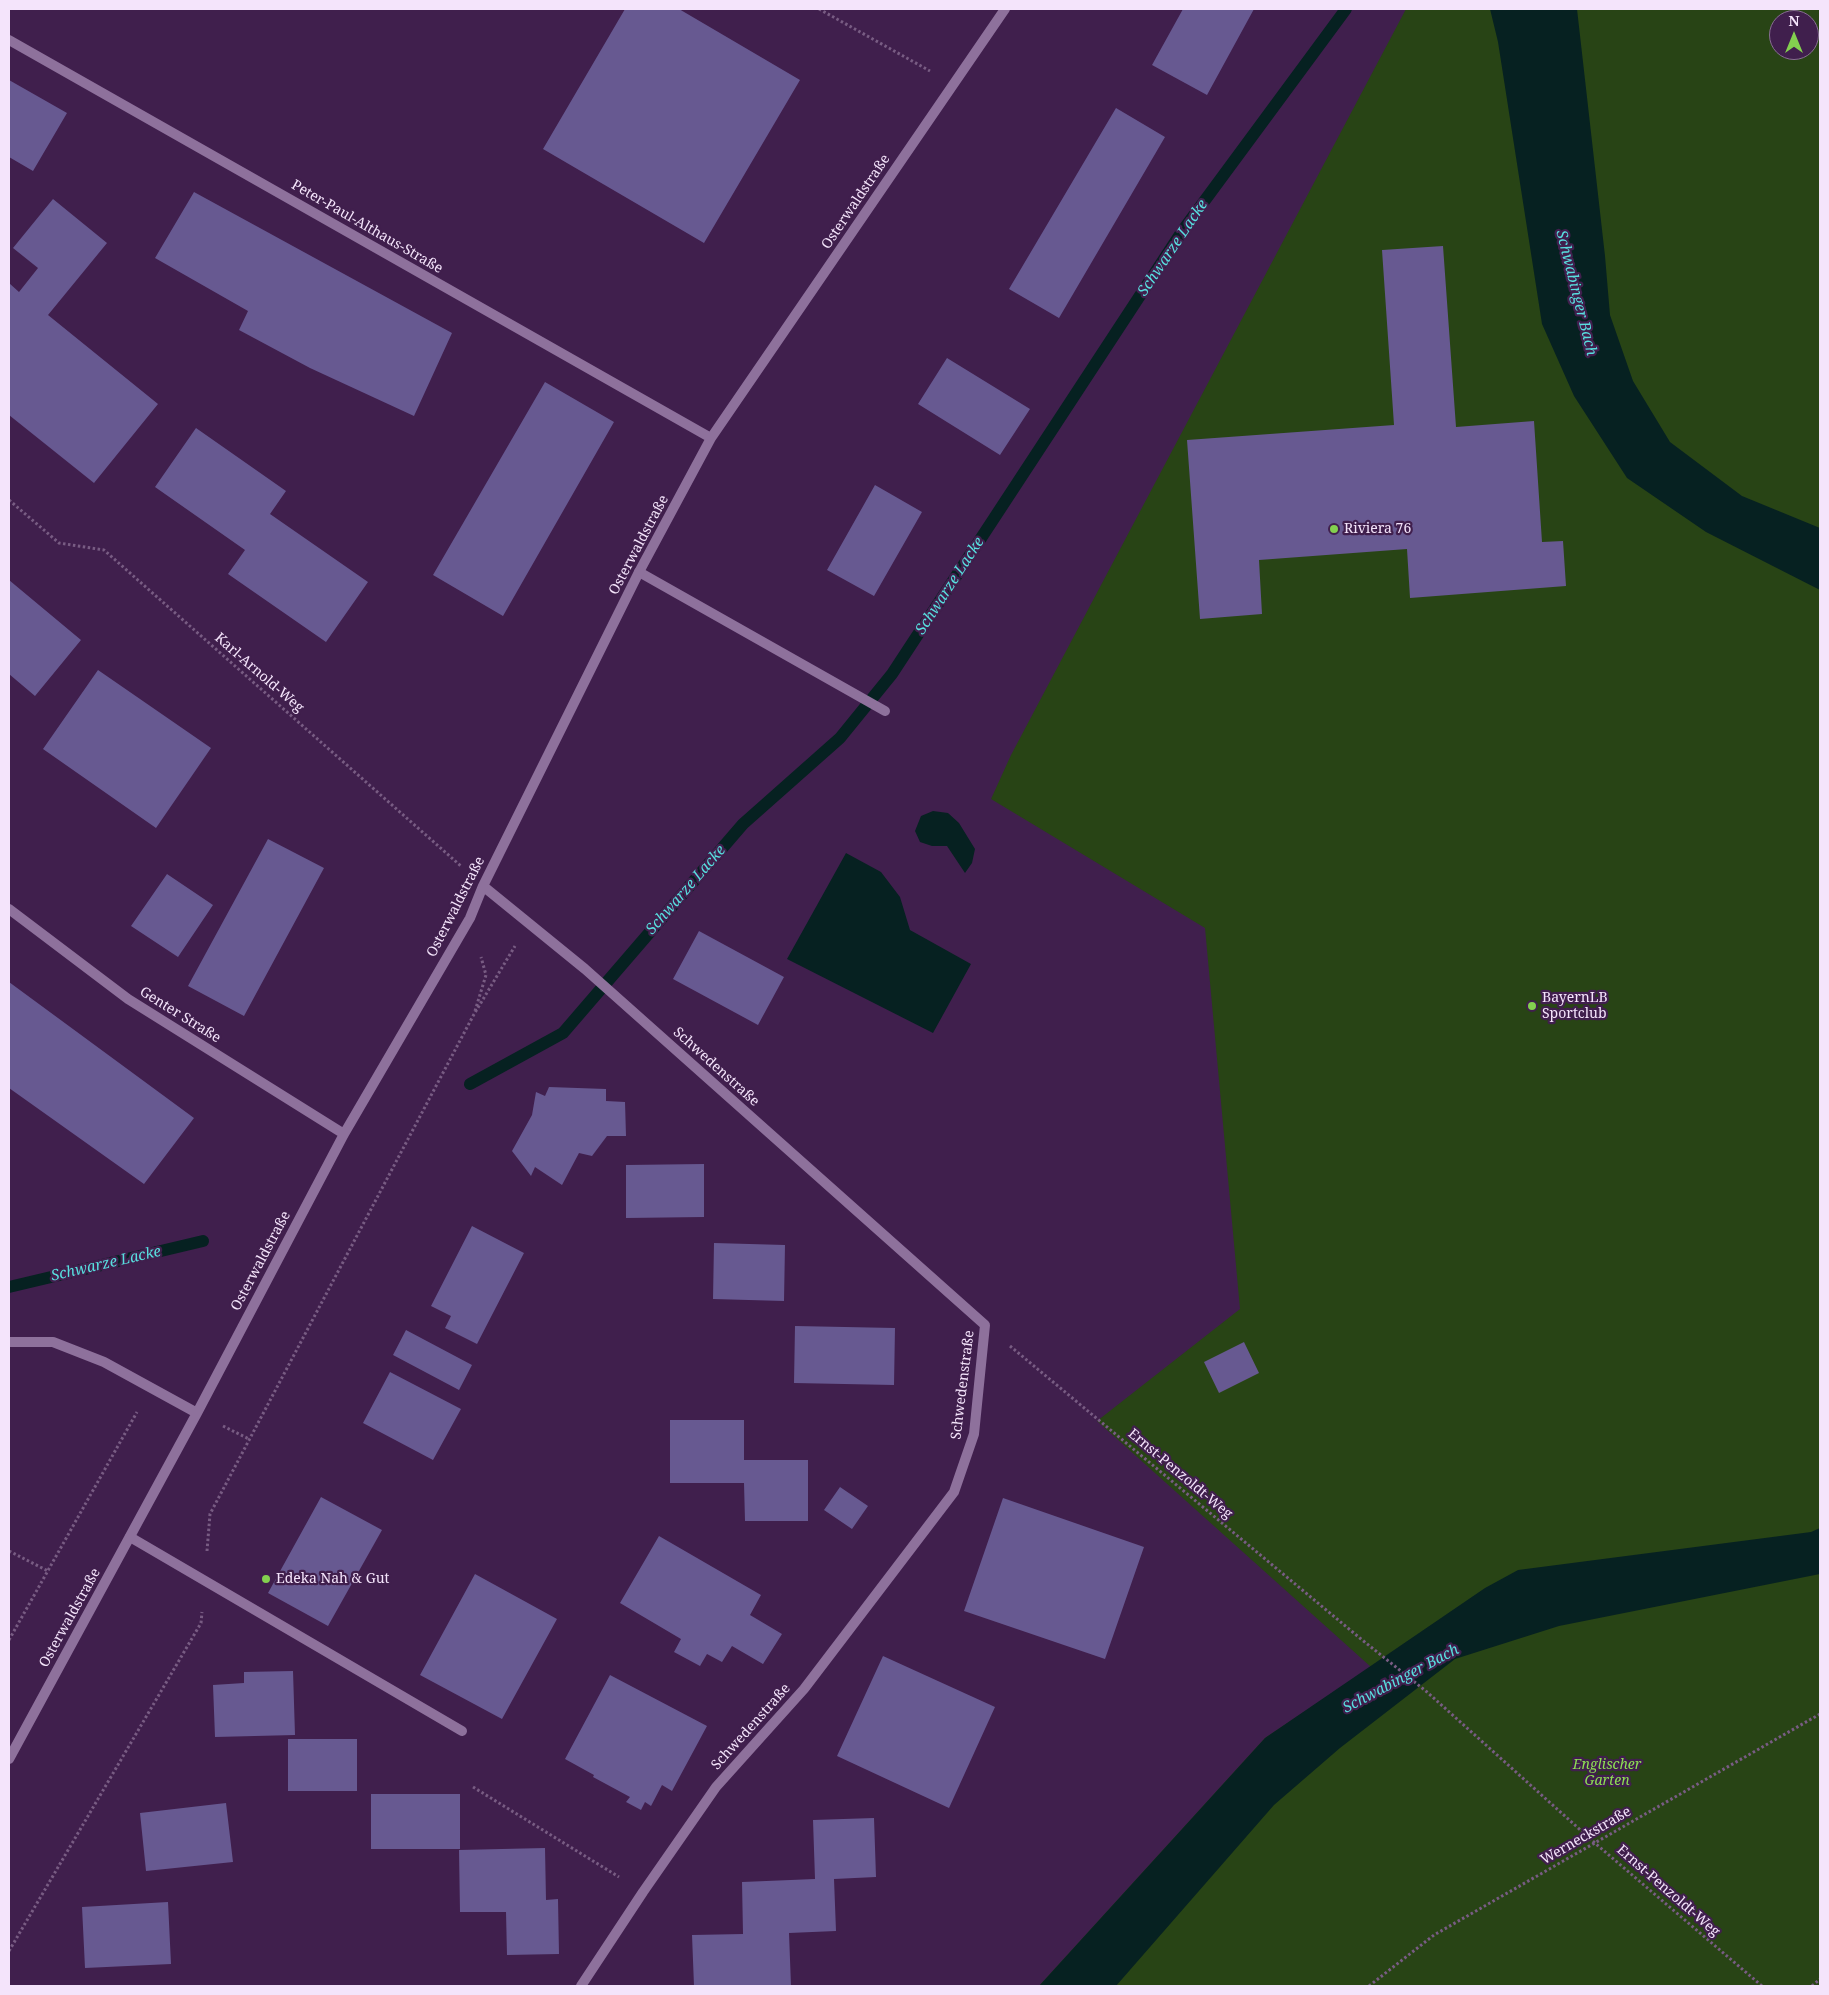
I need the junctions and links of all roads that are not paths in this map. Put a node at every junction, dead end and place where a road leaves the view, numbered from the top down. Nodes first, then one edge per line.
1 (1005, 9) edge
2 (9, 40) edge
3 (711, 438) junction
4 (639, 572) junction
5 (885, 711) dead end
6 (484, 886) junction
7 (9, 909) edge
8 (344, 1134) junction
9 (9, 1342) edge
10 (197, 1413) junction
11 (130, 1537) junction
12 (462, 1731) dead end
13 (9, 1759) edge
14 (581, 1986) edge

1 - 3 street, Osterwaldstraße
2 - 3 street, Peter-Paul-Althaus-Straße
3 - 4 street, Osterwaldstraße
4 - 5 street
4 - 6 street, Osterwaldstraße
6 - 8 street, Osterwaldstraße
6 - 14 street, Schwedenstraße
7 - 8 street, Genter Straße
8 - 10 street, Osterwaldstraße
9 - 10 street
10 - 11 street, Osterwaldstraße
11 - 12 street
11 - 13 street, Osterwaldstraße

